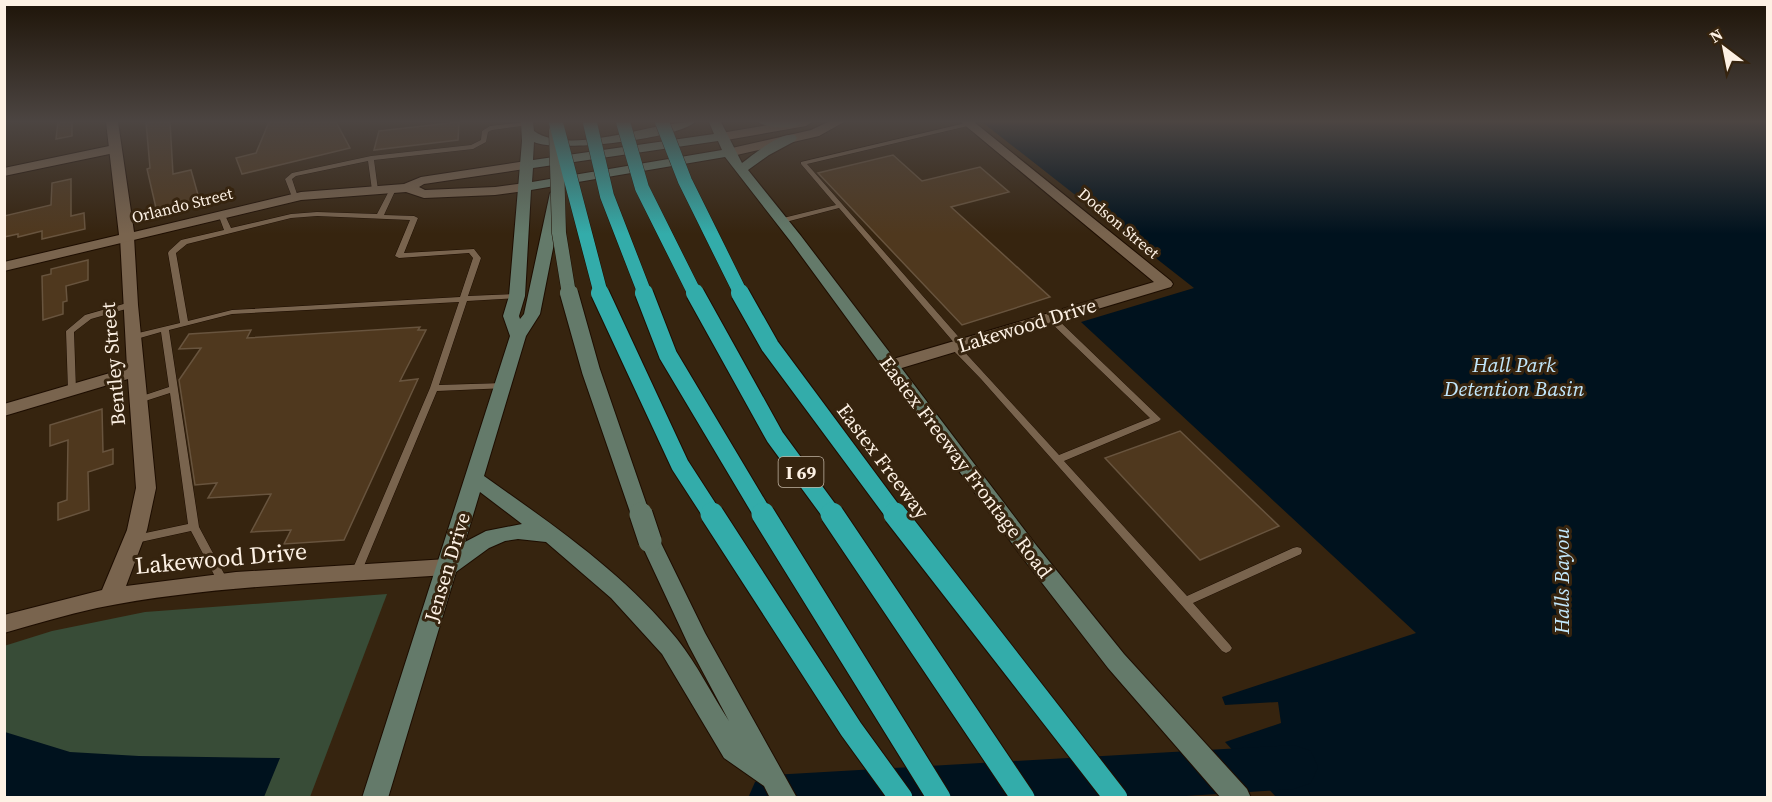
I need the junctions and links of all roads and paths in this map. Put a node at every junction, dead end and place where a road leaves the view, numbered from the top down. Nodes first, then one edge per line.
1 (64, 159) edge
2 (116, 159) edge
3 (369, 159) edge
4 (371, 159) edge
5 (526, 159) edge
6 (557, 159) edge
7 (565, 159) edge
8 (565, 159) edge
9 (598, 159) edge
10 (634, 159) edge
11 (677, 159) edge
12 (688, 159) edge
13 (733, 159) edge
14 (754, 159) edge
15 (814, 159) edge
16 (1013, 159) edge
17 (526, 165) junction
18 (740, 170) junction
19 (4, 172) edge
20 (562, 180) junction
21 (525, 187) junction
22 (400, 188) junction
23 (375, 190) junction
24 (295, 197) junction
25 (840, 206) junction
26 (222, 214) junction
27 (380, 215) junction
28 (782, 221) junction
29 (228, 231) junction
30 (127, 237) junction
31 (4, 267) edge
32 (1165, 284) joint
33 (517, 297) junction
34 (465, 299) junction
35 (130, 305) junction
36 (1051, 318) junction
37 (183, 324) junction
38 (165, 329) junction
39 (518, 336) junction
40 (133, 337) junction
41 (958, 346) junction
42 (889, 366) junction
43 (137, 371) junction
44 (504, 386) junction
45 (434, 388) junction
46 (174, 389) junction
47 (72, 390) junction
48 (139, 400) junction
49 (4, 410) edge
50 (1057, 460) junction
51 (475, 479) junction
52 (194, 527) junction
53 (550, 534) junction
54 (136, 539) junction
55 (1298, 551) dead end
56 (447, 567) junction
57 (356, 573) junction
58 (224, 583) junction
59 (110, 597) junction
60 (1185, 603) junction
61 (4, 624) edge
62 (1226, 648) dead end
63 (777, 787) edge
64 (375, 798) edge
65 (901, 798) edge
66 (939, 798) edge
67 (1023, 798) edge
68 (1116, 798) edge
69 (1238, 798) edge

1 - 19 street
2 - 30 street, Bentley Street
3 - 24 lane
4 - 23 lane
5 - 17 main road, Jensen Drive
6 - 63 main road, bridge
7 - 17 main road
8 - 65 highway, bridge
9 - 66 highway, I 69, bridge
10 - 67 highway, I 69, bridge
11 - 68 highway, Eastex Freeway / I 69, bridge
12 - 20 main road
13 - 18 main road, Eastex Freeway Frontage Road
14 - 18 main road
15 - 25 lane
16 - 32 street, Dodson Street
17 - 21 main road, Jensen Drive
17 - 22 street, Orlando Street
18 - 28 main road, Eastex Freeway Frontage Road
20 - 21 main road
20 - 39 main road, Jensen Drive
21 - 22 street, Orlando Street
21 - 33 main road, Jensen Drive
22 - 23 street, Orlando Street
22 - 27 lane
23 - 24 street, Orlando Street
24 - 26 street, Orlando Street
25 - 28 lane
25 - 41 lane
26 - 29 lane
26 - 30 street, Orlando Street
27 - 29 lane
27 - 34 lane
28 - 42 main road, Eastex Freeway Frontage Road
29 - 37 lane
30 - 31 street, Orlando Street
30 - 35 street, Bentley Street
32 - 36 street, Lakewood Drive
33 - 34 lane
33 - 39 main road, Jensen Drive
34 - 37 lane
34 - 45 lane
35 - 40 street, Bentley Street
35 - 47 lane
36 - 41 street, Lakewood Drive
36 - 50 lane
37 - 38 lane
38 - 40 lane
38 - 46 lane
39 - 44 main road, Jensen Drive
40 - 43 street, Bentley Street
41 - 42 street, Lakewood Drive
41 - 50 lane
42 - 69 main road, Eastex Freeway Frontage Road
43 - 47 street
43 - 48 street, Bentley Street
44 - 45 lane
44 - 51 main road, Jensen Drive
45 - 57 lane
46 - 48 lane
46 - 52 lane
47 - 49 street
48 - 54 street, Bentley Street
50 - 60 lane
51 - 53 main road
51 - 56 main road, Jensen Drive
52 - 54 lane
52 - 58 lane
53 - 56 main road
53 - 63 main road
54 - 59 street, Bentley Street
55 - 60 lane
56 - 57 street, Lakewood Drive
56 - 64 main road, Jensen Drive
57 - 58 street, Lakewood Drive
58 - 59 street, Lakewood Drive
59 - 61 street, Lakewood Drive
60 - 62 lane

